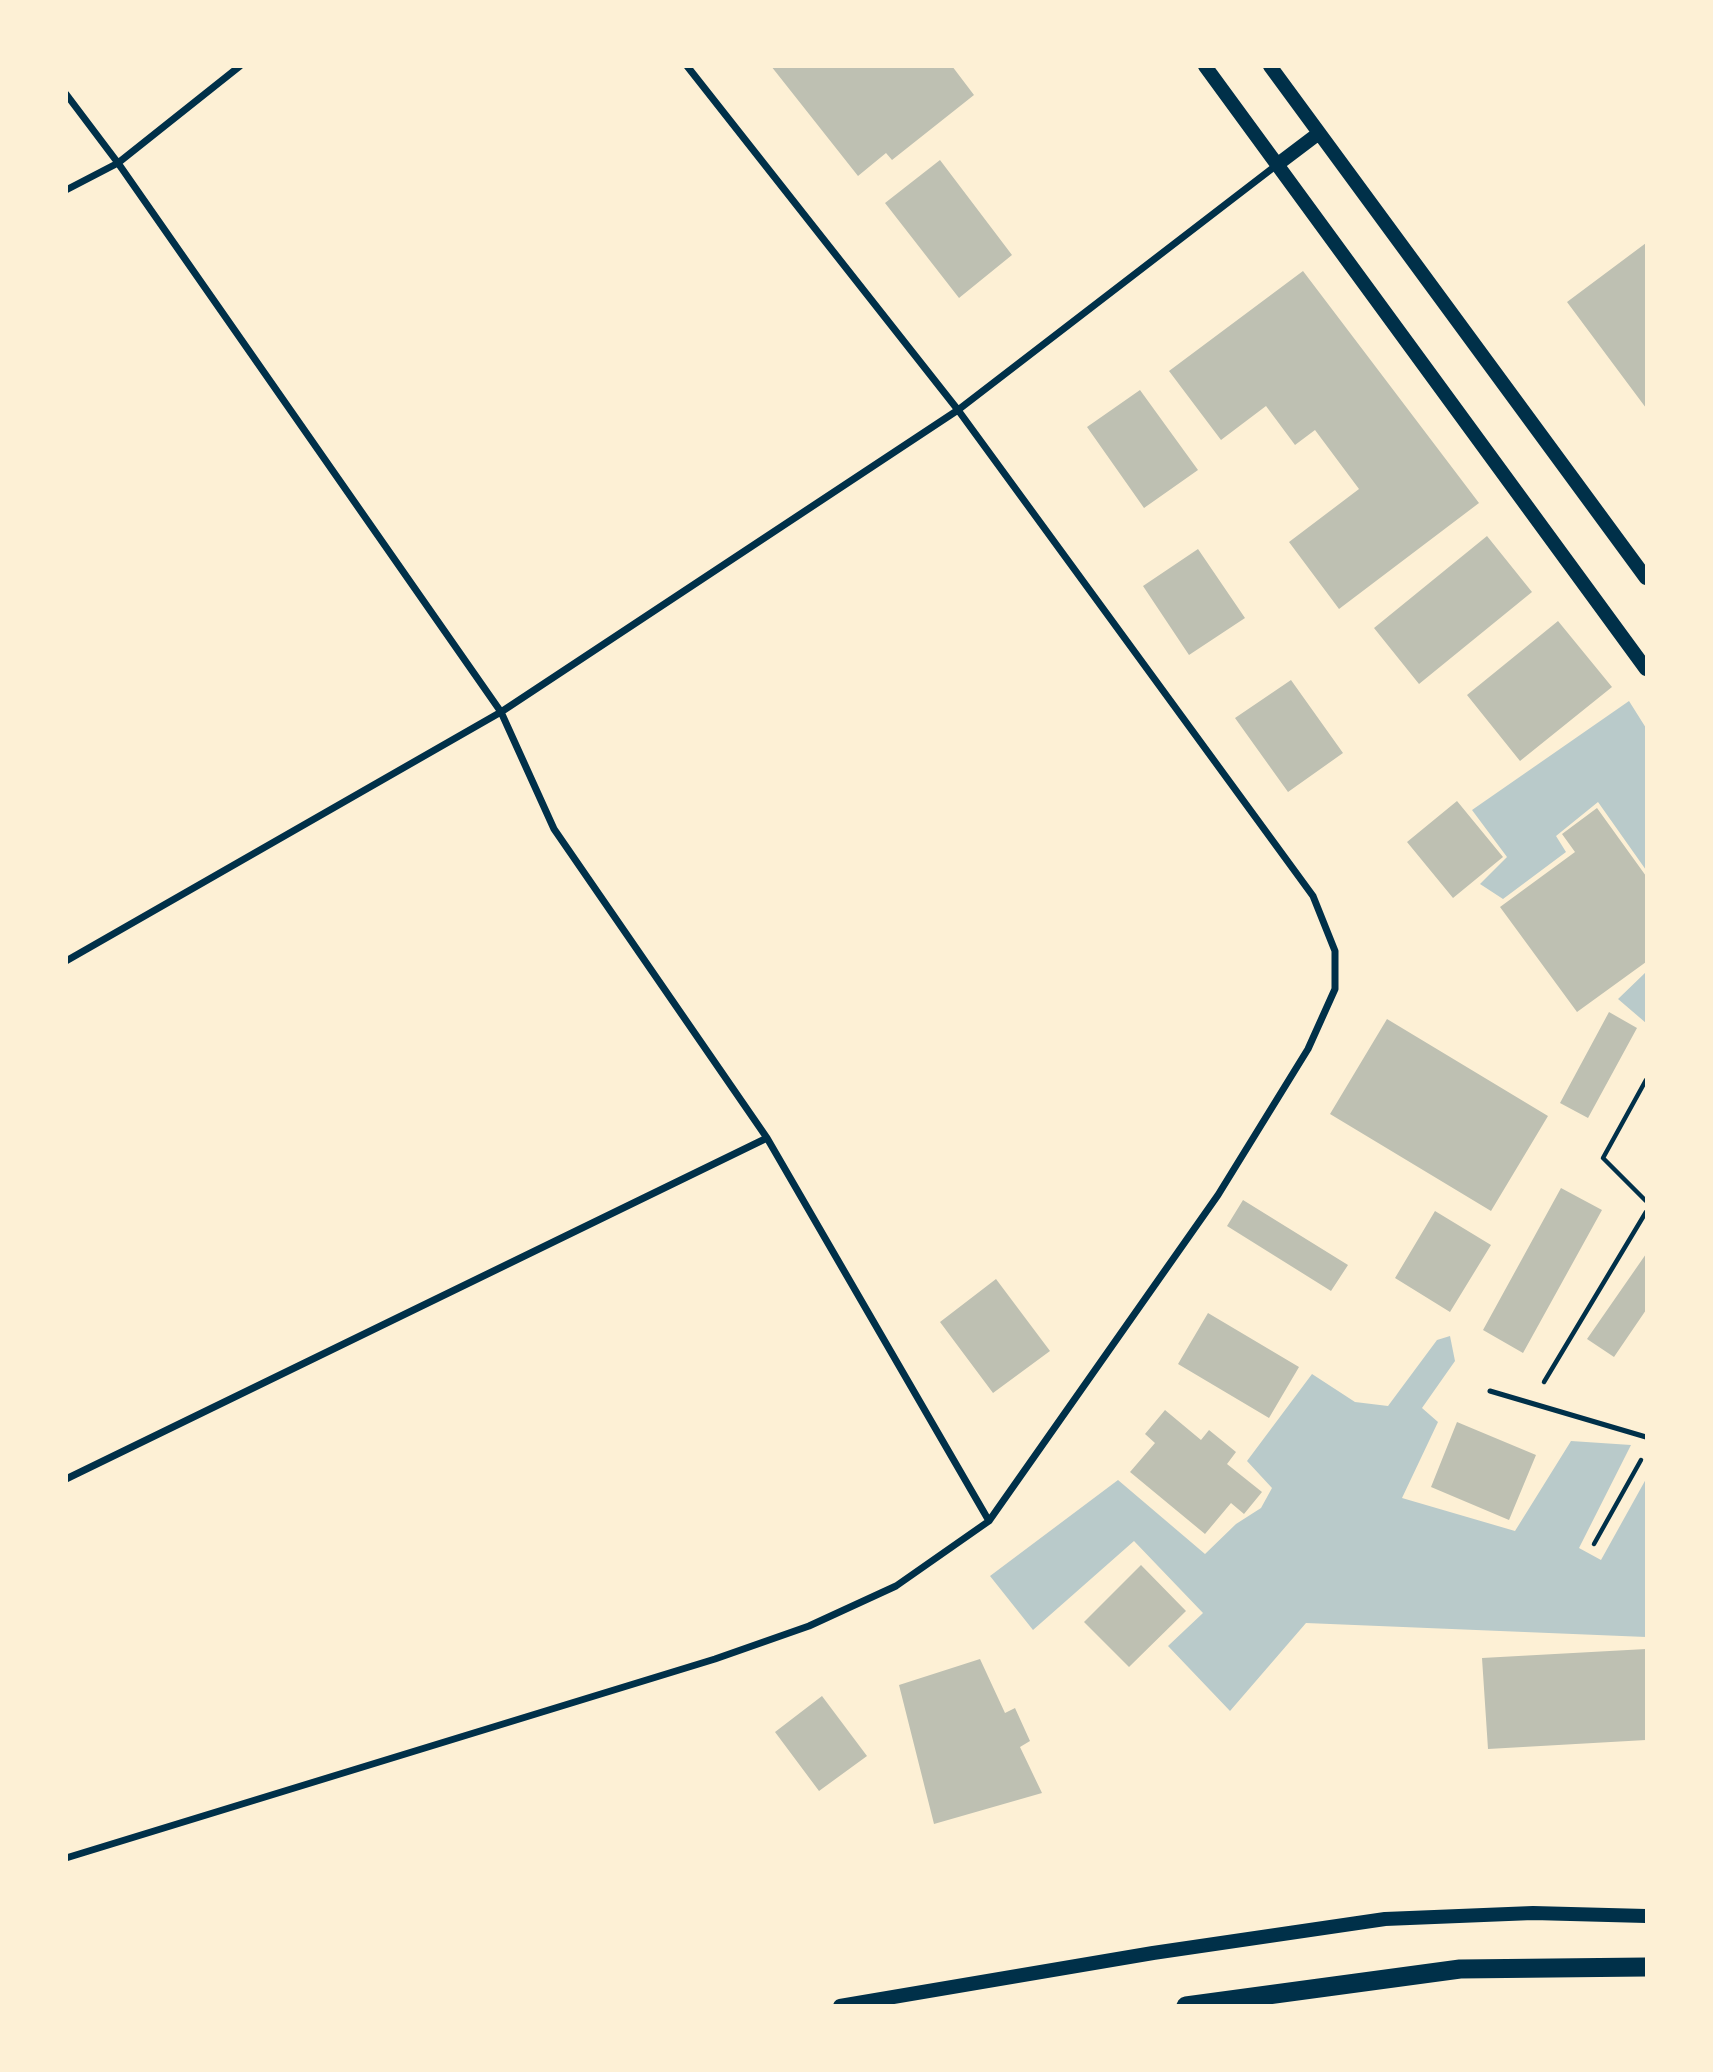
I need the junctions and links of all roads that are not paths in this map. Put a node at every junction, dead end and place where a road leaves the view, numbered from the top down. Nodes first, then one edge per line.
1 (240, 66) edge
2 (687, 66) edge
3 (1205, 66) edge
4 (1270, 66) edge
5 (66, 94) edge
6 (1320, 133) junction
7 (118, 163) junction
8 (1278, 164) junction
9 (66, 190) edge
10 (958, 410) junction
11 (1647, 578) edge
12 (1647, 669) edge
13 (501, 712) junction
14 (66, 961) edge
15 (767, 1138) junction
16 (1490, 1391) dead end
17 (1647, 1437) edge
18 (66, 1479) edge
19 (989, 1521) junction
20 (66, 1858) edge
21 (1647, 1916) edge
22 (1647, 1967) edge
23 (840, 2006) edge
24 (1186, 2006) edge

1 - 7 street
2 - 10 street
3 - 8 main road
4 - 6 main road
5 - 7 street
6 - 8 main road
6 - 11 main road
7 - 9 street
7 - 13 street
8 - 10 street
8 - 12 main road
10 - 13 street
10 - 19 street
13 - 14 street
13 - 15 street
15 - 18 street
15 - 19 street
16 - 17 lane
19 - 20 street
21 - 23 main road
22 - 24 highway

